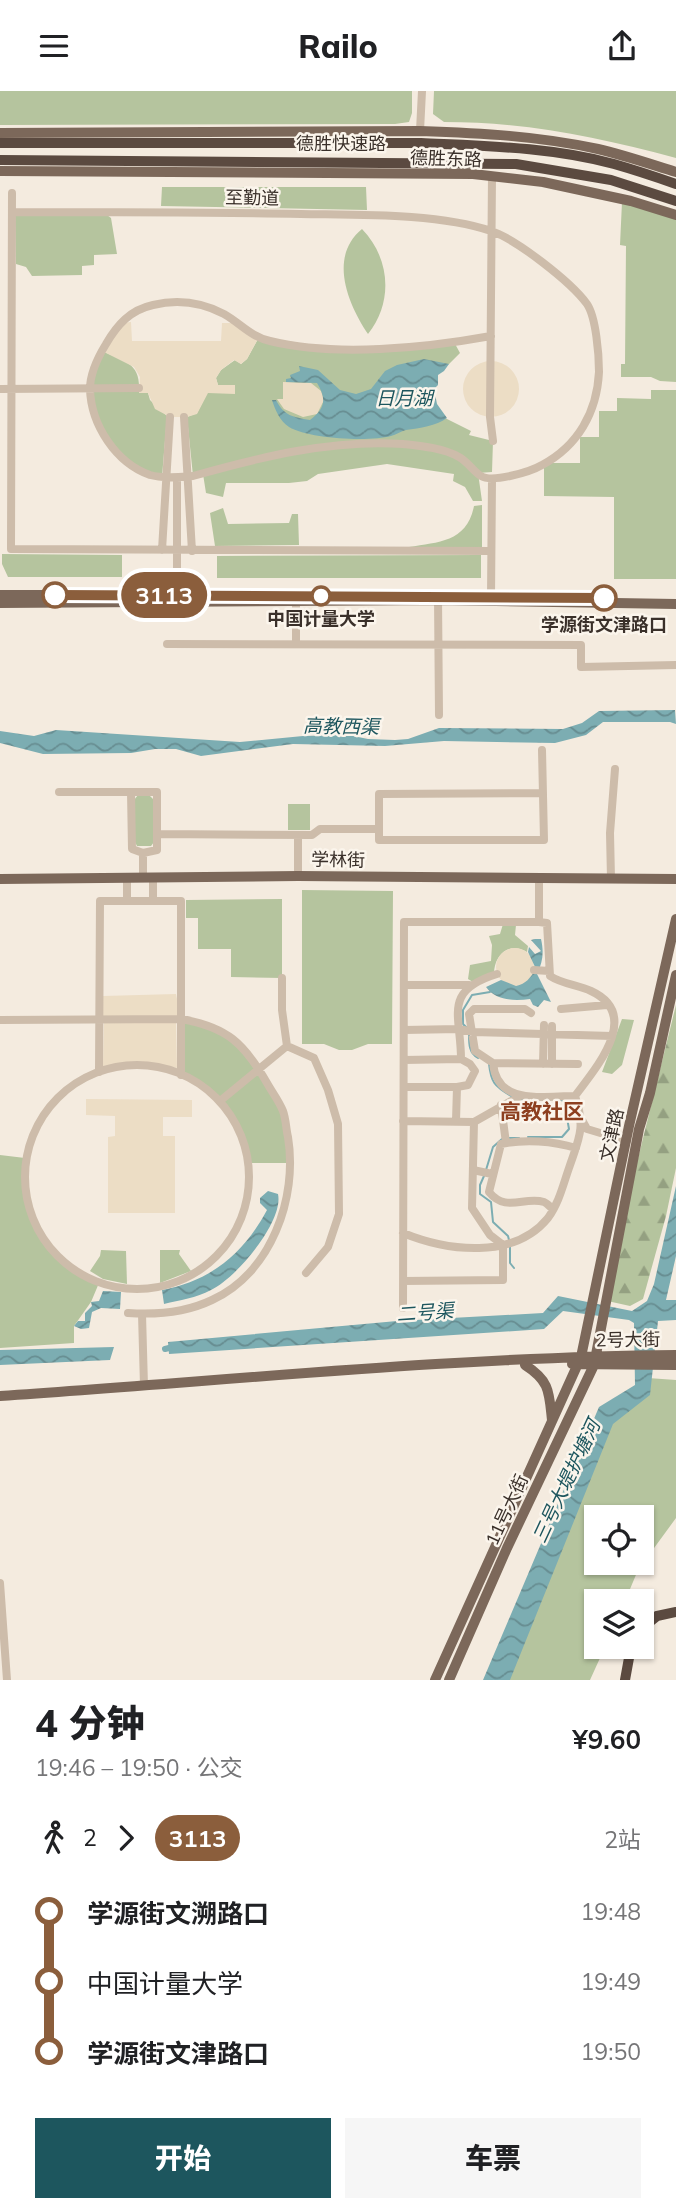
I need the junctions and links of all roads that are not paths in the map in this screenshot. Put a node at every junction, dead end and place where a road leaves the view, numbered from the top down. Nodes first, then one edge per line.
1 (422, 91) edge
2 (420, 131) junction
3 (0, 132) edge
4 (391, 132) junction
5 (0, 143) edge
6 (347, 143) junction
7 (0, 160) edge
8 (177, 161) junction
9 (285, 161) junction
10 (0, 171) edge
11 (92, 172) junction
12 (676, 172) edge
13 (366, 174) junction
14 (492, 176) junction
15 (676, 184) edge
16 (12, 193) dead end
17 (676, 201) edge
18 (12, 212) junction
19 (676, 215) edge
20 (492, 231) junction
21 (491, 336) junction
22 (90, 388) junction
23 (139, 388) dead end
24 (0, 389) edge
25 (12, 389) junction
26 (170, 417) dead end
27 (184, 417) dead end
28 (493, 441) dead end
29 (167, 477) junction
30 (188, 477) junction
31 (177, 478) junction
32 (492, 479) junction
33 (162, 550) junction
34 (177, 551) junction
35 (192, 551) junction
36 (491, 551) junction
37 (0, 595) edge
38 (177, 595) junction
39 (491, 597) junction
40 (676, 598) edge
41 (296, 599) junction
42 (438, 599) junction
43 (0, 603) edge
44 (676, 604) edge
45 (167, 644) dead end
46 (296, 644) junction
47 (438, 645) junction
48 (676, 665) edge
49 (439, 715) dead end
50 (542, 750) dead end
51 (615, 769) dead end
52 (59, 792) dead end
53 (131, 792) junction
54 (543, 793) junction
55 (379, 829) junction
56 (157, 834) junction
57 (298, 835) junction
58 (143, 853) junction
59 (299, 876) junction
60 (127, 878) junction
61 (148, 878) junction
62 (539, 878) junction
63 (0, 879) edge
64 (611, 879) junction
65 (676, 879) edge
66 (127, 901) junction
67 (153, 901) junction
68 (676, 919) edge
69 (539, 922) junction
70 (534, 970) dead end
71 (549, 971) junction
72 (498, 974) dead end
73 (676, 975) edge
74 (282, 978) dead end
75 (404, 985) junction
76 (469, 985) junction
77 (607, 1005) junction
78 (561, 1009) dead end
79 (531, 1013) dead end
80 (99, 1019) junction
81 (181, 1019) junction
82 (0, 1020) edge
83 (404, 1030) junction
84 (548, 1030) junction
85 (466, 1031) junction
86 (612, 1036) junction
87 (286, 1046) junction
88 (461, 1059) junction
89 (404, 1060) junction
90 (493, 1063) junction
91 (547, 1064) junction
92 (578, 1064) dead end
93 (258, 1069) junction
94 (99, 1072) junction
95 (181, 1075) junction
96 (404, 1087) junction
97 (457, 1087) junction
98 (575, 1096) junction
99 (516, 1098) junction
100 (220, 1101) junction
101 (501, 1105) junction
102 (403, 1121) junction
103 (456, 1121) junction
104 (582, 1121) junction
105 (474, 1122) junction
106 (506, 1140) junction
107 (627, 1141) junction
108 (576, 1148) junction
109 (484, 1172) junction
110 (553, 1209) junction
111 (403, 1233) junction
112 (507, 1244) junction
113 (306, 1273) dead end
114 (403, 1281) junction
115 (403, 1308) dead end
116 (128, 1313) dead end
117 (142, 1314) junction
118 (676, 1355) edge
119 (579, 1360) junction
120 (594, 1360) junction
121 (664, 1360) junction
122 (525, 1365) junction
123 (676, 1366) edge
124 (144, 1386) junction
125 (0, 1398) edge
126 (552, 1421) junction
127 (0, 1583) edge
128 (676, 1612) edge
129 (654, 1618) edge
130 (629, 1659) edge
131 (7, 1680) edge
132 (435, 1680) edge
133 (449, 1680) edge
134 (625, 1680) edge

1 - 2 street
2 - 4 main road, 德胜东路
2 - 12 main road, 德胜东路
3 - 4 main road, 德胜东路
4 - 6 main road
5 - 6 highway, 德胜快速路
6 - 15 highway, 德胜快速路
7 - 8 highway, 德胜快速路
8 - 9 highway, 德胜快速路
8 - 11 main road
9 - 13 main road
9 - 17 highway, 德胜快速路
10 - 11 main road, 德胜东路
11 - 13 main road, 德胜东路
13 - 14 main road, 德胜东路
14 - 19 main road, 德胜东路
14 - 20 street
16 - 18 street
18 - 20 street, 至勤道
18 - 25 street
20 - 21 street
20 - 32 street, 至勤道
21 - 22 street
21 - 28 street
22 - 23 street
22 - 25 street
22 - 29 street
24 - 25 street
25 - 33 street
26 - 29 street
27 - 30 street
29 - 31 street
29 - 33 street
30 - 31 street
30 - 32 street
30 - 35 street
31 - 34 street
32 - 36 street
33 - 34 street
34 - 35 street
34 - 38 street
35 - 36 street
36 - 39 street
37 - 38 main road
38 - 41 main road
39 - 40 main road
39 - 42 main road
41 - 42 main road
41 - 43 main road
41 - 46 street
42 - 44 main road
42 - 47 street
45 - 46 street
46 - 47 street
47 - 48 street
47 - 49 street
50 - 54 street
51 - 64 street
52 - 53 street
53 - 56 street
53 - 58 street
54 - 55 street
54 - 55 street
55 - 57 street
56 - 57 street
56 - 58 street
57 - 59 street
58 - 61 street
59 - 61 main road, 学林街
59 - 62 main road, 学林街
60 - 61 main road, 学林街
60 - 63 main road, 学林街
60 - 66 street
61 - 67 street
62 - 64 main road, 学林街
62 - 69 street
64 - 65 main road, 学林街
66 - 67 street
66 - 80 street
67 - 81 street
68 - 107 main road, 文津路
69 - 71 street
69 - 75 street
70 - 71 street
71 - 77 street
72 - 76 street
73 - 120 main road, 文津路
74 - 87 street
75 - 76 street
75 - 83 street
76 - 85 street
77 - 78 street
77 - 86 street
79 - 85 street
80 - 81 street
80 - 82 street
80 - 94 street
81 - 93 street
81 - 95 street
83 - 85 street
83 - 89 street
84 - 85 street
84 - 86 street
84 - 91 street
85 - 88 street
85 - 90 street
86 - 98 street
87 - 93 street
87 - 113 street
88 - 89 street
88 - 97 street
89 - 96 street
90 - 91 street
90 - 99 street
91 - 92 street
93 - 100 street
93 - 117 street
94 - 95 street
94 - 100 street
95 - 100 street
96 - 97 street
96 - 102 street
97 - 103 street
98 - 99 street
98 - 104 street
99 - 101 street
101 - 105 street
101 - 106 street
102 - 103 street
102 - 111 street
103 - 105 street
104 - 107 street
104 - 108 street
105 - 109 street
106 - 108 street
106 - 109 street
107 - 119 main road, 文津路
108 - 110 street
109 - 110 street
109 - 112 street
110 - 112 street
111 - 112 street
111 - 114 street
112 - 114 street
114 - 115 street
116 - 117 street
117 - 124 street
118 - 121 main road, 2号大街
119 - 120 main road, 2号大街
119 - 122 main road
119 - 124 main road
119 - 126 main road, 11号大街
120 - 121 main road, 2号大街
120 - 133 main road, 11号大街
121 - 123 main road, 2号大街
122 - 125 main road
122 - 126 main road
124 - 125 main road
126 - 132 main road, 11号大街
127 - 131 street
128 - 129 highway
130 - 134 highway

